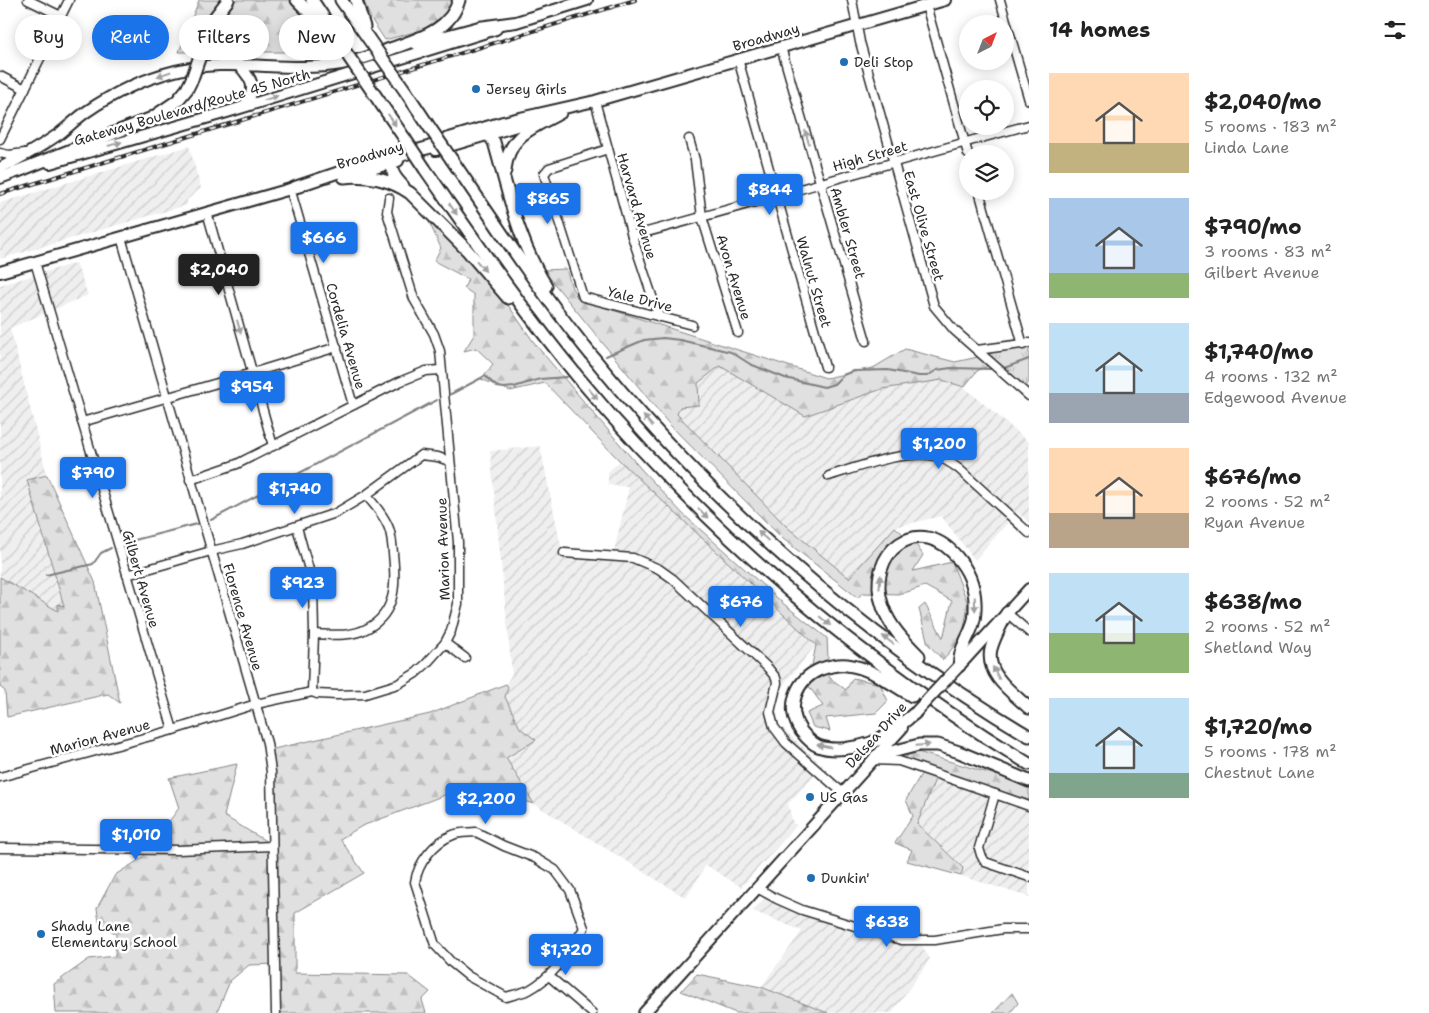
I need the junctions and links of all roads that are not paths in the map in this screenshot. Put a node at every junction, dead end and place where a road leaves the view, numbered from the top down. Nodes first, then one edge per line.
1 (28, 0) edge
2 (69, 0) edge
3 (228, 0) edge
4 (297, 0) edge
5 (312, 0) edge
6 (341, 0) edge
7 (356, 0) edge
8 (459, 0) edge
9 (587, 0) edge
10 (852, 0) edge
11 (945, 0) edge
12 (1000, 0) edge
13 (571, 2) edge
14 (926, 6) junction
15 (59, 15) edge
16 (62, 15) edge
17 (312, 15) edge
18 (322, 15) edge
19 (516, 22) junction
20 (856, 26) junction
21 (368, 38) junction
22 (781, 47) junction
23 (385, 51) junction
24 (738, 59) junction
25 (39, 60) edge
26 (351, 60) edge
27 (240, 65) junction
28 (0, 76) edge
29 (25, 89) junction
30 (1029, 100) edge
31 (595, 101) junction
32 (244, 106) junction
33 (560, 113) junction
34 (1029, 124) edge
35 (477, 130) junction
36 (490, 135) junction
37 (0, 139) edge
38 (689, 139) dead end
39 (443, 140) junction
40 (965, 142) junction
41 (966, 145) edge
42 (608, 149) junction
43 (0, 153) edge
44 (30, 153) junction
45 (392, 163) junction
46 (893, 163) junction
47 (0, 168) edge
48 (18, 171) junction
49 (344, 177) junction
50 (0, 178) edge
51 (505, 181) junction
52 (821, 184) junction
53 (293, 188) junction
54 (410, 192) junction
55 (776, 197) junction
56 (389, 198) dead end
57 (982, 200) edge
58 (207, 212) junction
59 (702, 217) junction
60 (632, 236) junction
61 (121, 238) junction
62 (35, 262) junction
63 (0, 272) edge
64 (659, 317) junction
65 (692, 325) dead end
66 (738, 333) dead end
67 (866, 340) dead end
68 (1026, 344) edge
69 (584, 346) junction
70 (337, 347) junction
71 (977, 350) junction
72 (826, 367) dead end
73 (441, 370) junction
74 (252, 373) junction
75 (576, 375) junction
76 (1029, 396) edge
77 (167, 397) junction
78 (353, 405) junction
79 (82, 422) junction
80 (273, 446) junction
81 (450, 461) junction
82 (829, 476) dead end
83 (190, 480) junction
84 (366, 495) junction
85 (297, 527) junction
86 (1029, 533) edge
87 (211, 551) junction
88 (564, 553) dead end
89 (127, 575) junction
90 (1029, 589) edge
91 (1006, 614) junction
92 (1029, 632) edge
93 (314, 634) junction
94 (445, 643) junction
95 (465, 658) dead end
96 (959, 666) junction
97 (941, 679) junction
98 (312, 692) junction
99 (256, 704) junction
100 (1029, 708) edge
101 (943, 709) junction
102 (915, 713) junction
103 (173, 730) junction
104 (1029, 736) edge
105 (874, 758) junction
106 (1029, 764) edge
107 (0, 777) edge
108 (1029, 782) edge
109 (843, 793) junction
110 (996, 794) junction
111 (1029, 806) edge
112 (272, 846) junction
113 (0, 848) edge
114 (1029, 877) edge
115 (757, 888) junction
116 (1029, 928) edge
117 (549, 976) junction
118 (276, 1013) edge
119 (592, 1013) edge
120 (644, 1013) edge

1 - 15 street
2 - 16 street
3 - 48 highway, bridge
4 - 17 highway
5 - 18 highway
6 - 21 highway
7 - 21 highway
8 - 23 highway
9 - 13 main road
10 - 20 street, East Olive Street
11 - 14 main road, Broadway
12 - 30 street
13 - 19 main road
14 - 20 main road, Broadway
14 - 40 street
19 - 23 main road
32 -> 19 main road, Gateway Boulevard/Route 45 North
20 - 22 main road, Broadway
20 - 46 street, East Olive Street
21 - 69 highway, bridge
22 - 24 main road, Broadway
52 -> 22 street, Ambler Street
23 - 27 main road
24 - 31 main road, Broadway
24 - 55 street, Walnut Street
25 - 29 street
26 -> 75 highway, bridge
27 - 32 main road
27 -> 44 main road
28 - 29 street
29 - 37 street
31 - 33 main road, Broadway
31 - 35 main road, Broadway
31 - 42 street, Harvard Avenue
48 -> 32 main road, Gateway Boulevard/Route 45 North
33 - 36 main road, Broadway
33 - 51 highway
34 - 40 street, High Street
35 - 36 highway
35 - 39 main road, Broadway
36 - 45 main road, Broadway
36 - 51 highway
38 - 59 street, Avon Avenue
39 - 45 highway
39 - 53 main road, Broadway
40 - 41 street
40 - 46 street, High Street
42 - 60 street, Harvard Avenue
42 - 64 street, Yale Drive
43 - 44 street
44 - 47 main road
45 - 49 main road, Broadway
45 - 54 highway
46 - 52 street, High Street
46 - 71 street, East Olive Street
48 - 50 main road, Gateway Boulevard/Route 45 North
49 - 53 main road, Broadway
49 - 54 highway
51 - 69 highway
52 - 55 street, High Street
52 - 67 street, Ambler Street
53 - 58 main road, Broadway
53 - 70 street, Cordelia Avenue
54 -> 75 highway
55 - 59 street, High Street
55 - 72 street, Walnut Street
56 - 73 street, Marion Avenue
57 - 68 street
58 - 61 main road, Broadway
58 -> 74 street
59 - 60 street, High Street
59 - 66 street, Avon Avenue
60 - 64 street, Harvard Avenue
61 - 62 main road, Broadway
61 - 77 street, Florence Avenue
62 - 63 main road, Broadway
62 - 79 street, Gilbert Avenue
64 - 65 street, Yale Drive
68 - 71 street
97 -> 69 highway
70 - 74 street
70 - 78 street, Cordelia Avenue
71 - 76 street, East Olive Street
73 - 78 street
73 - 81 street, Marion Avenue
74 - 77 street
74 - 80 street
75 -> 101 highway
77 - 79 street
77 - 83 street, Florence Avenue
78 - 80 street
79 - 89 street, Gilbert Avenue
80 - 83 street
81 - 84 street
81 - 94 street, Marion Avenue
82 - 86 street
83 - 87 street, Florence Avenue
84 - 85 street
84 - 93 street
85 - 87 street
85 - 93 street
87 - 89 street
87 - 99 street, Florence Avenue
88 - 109 street
89 - 103 street, Gilbert Avenue
90 - 91 main road, Delsea Drive
91 - 92 street
91 - 96 main road, Delsea Drive
100 -> 91 highway
93 - 98 street
94 - 95 street
94 - 98 street, Marion Avenue
97 -> 96 highway
96 - 102 main road, Delsea Drive, bridge
97 - 104 highway
98 - 99 street, Marion Avenue
99 - 103 street, Marion Avenue
99 - 112 street, Florence Avenue
102 -> 101 highway
101 - 106 highway
102 - 105 main road, Delsea Drive
103 - 107 street, Marion Avenue
105 -> 108 highway
105 - 109 main road, Delsea Drive
105 - 110 street
109 - 115 main road, Delsea Drive
110 - 111 street
110 - 114 street
112 - 113 street
112 - 118 street, Florence Avenue
115 - 116 street
115 - 120 main road, Delsea Drive
117 - 117 street
117 - 119 street

